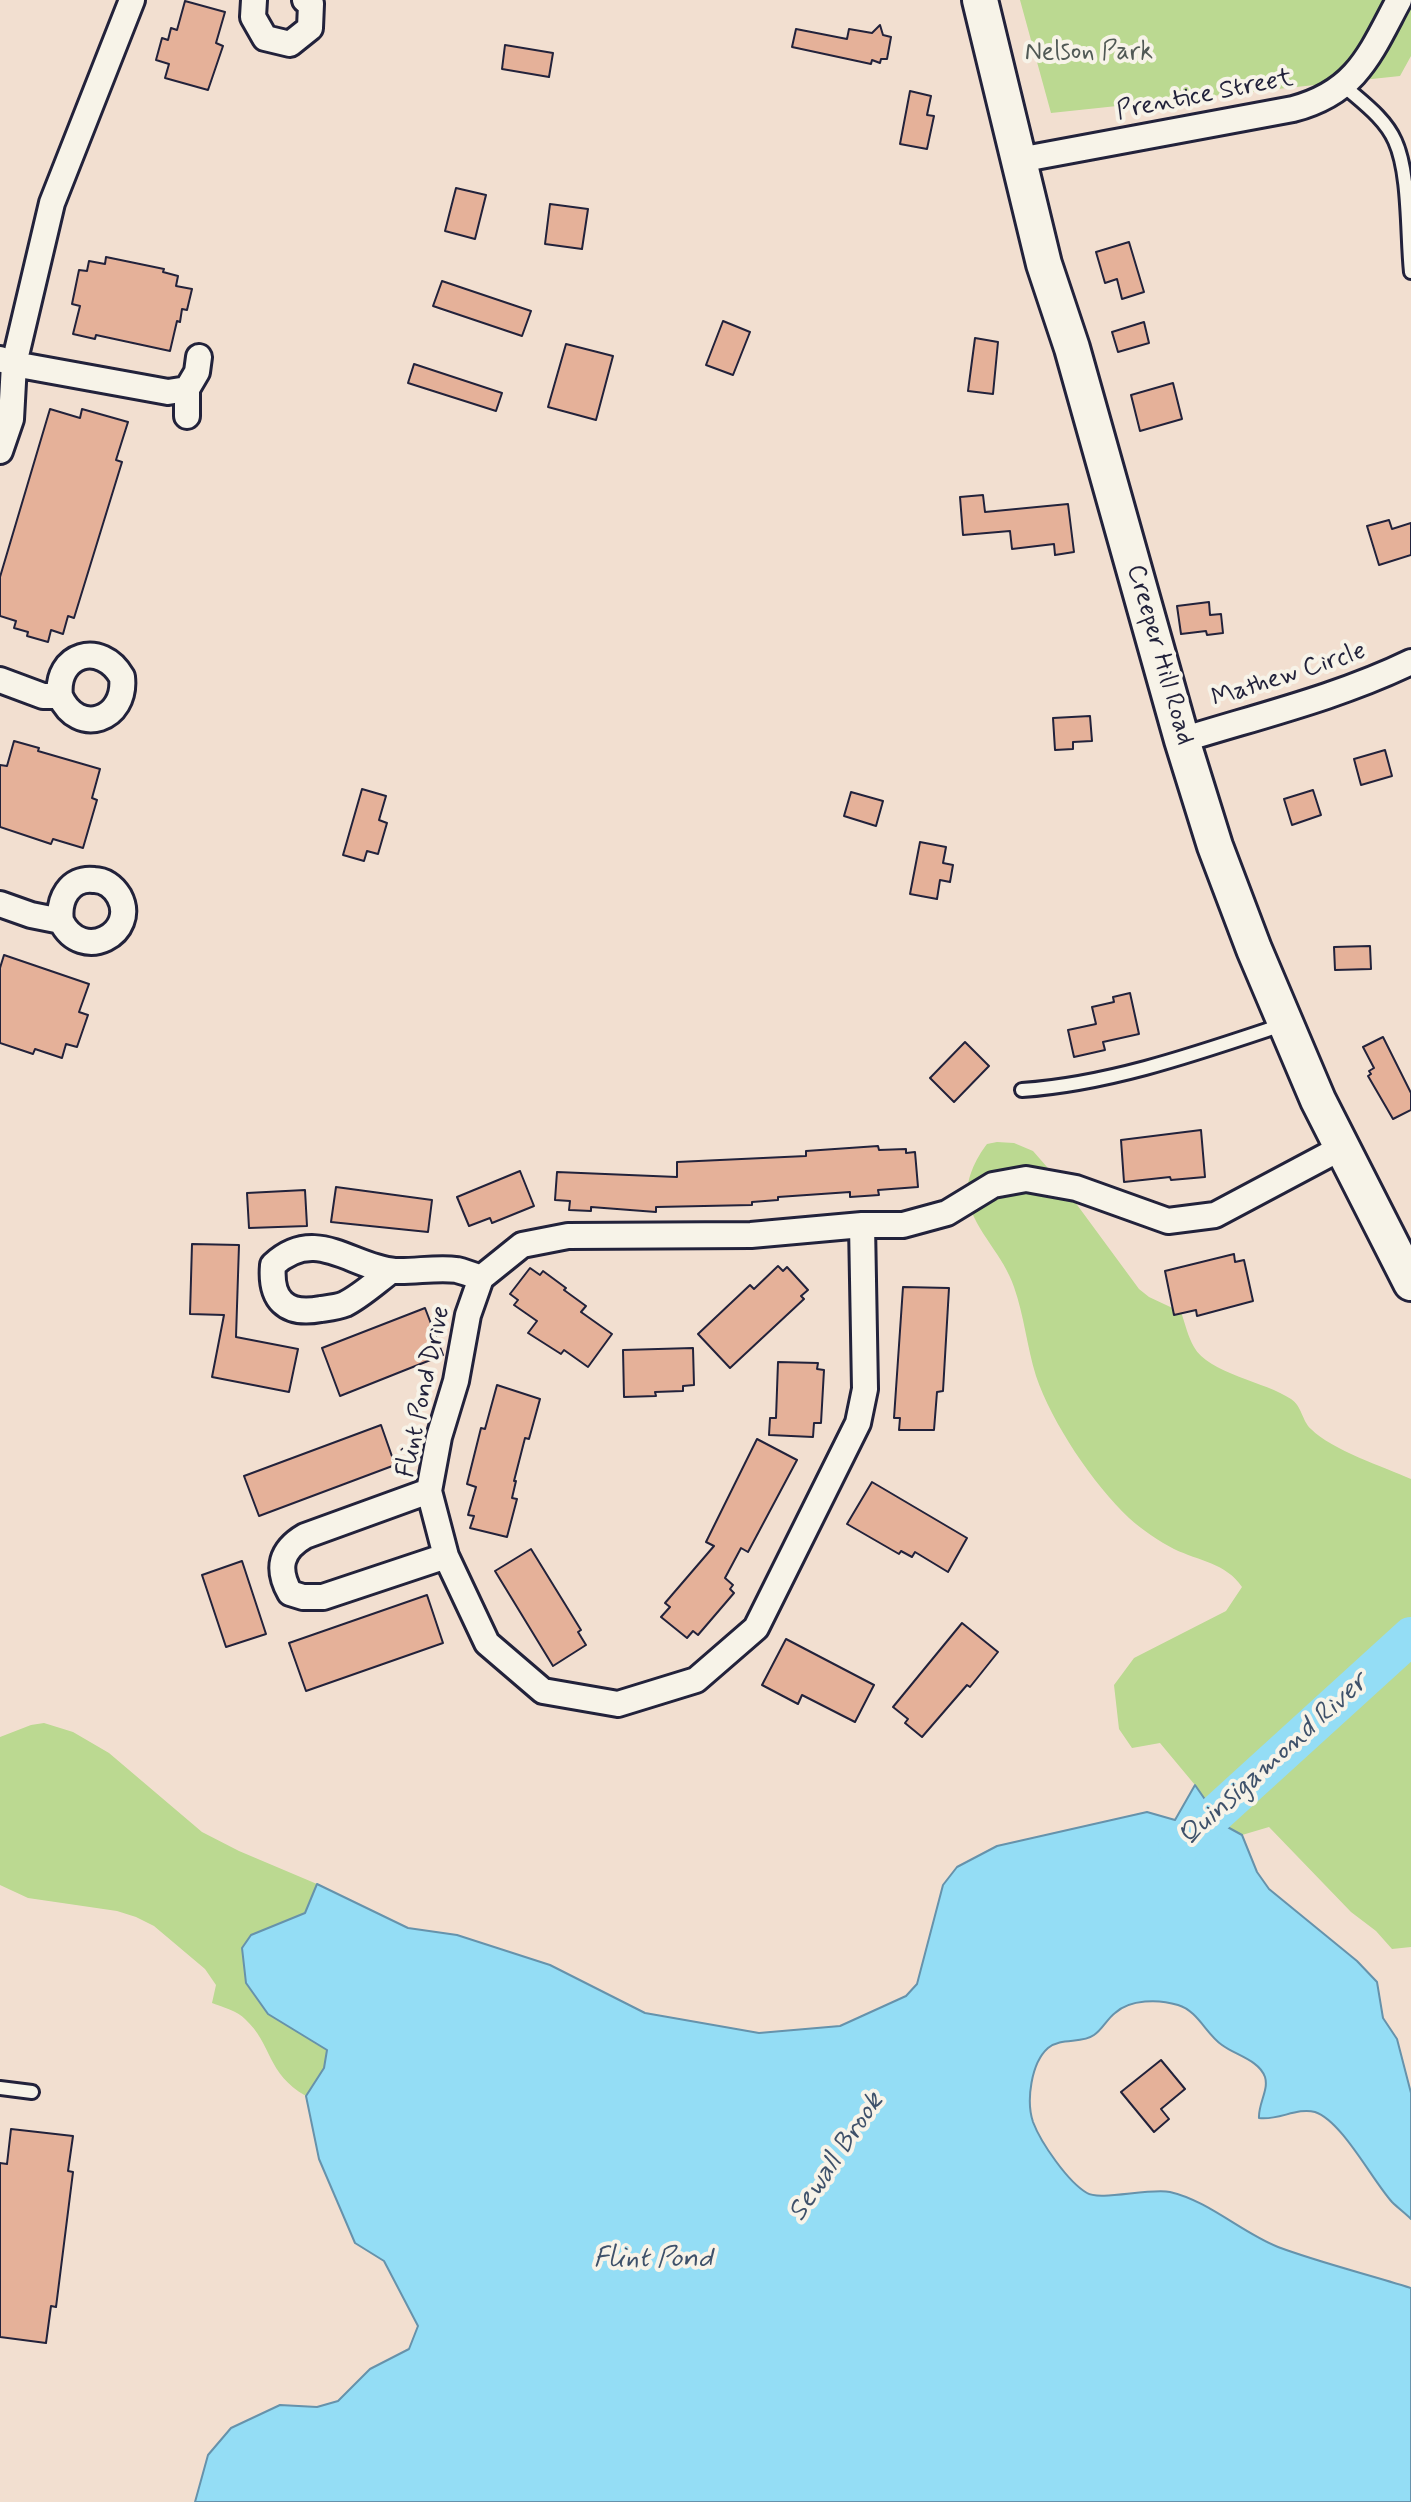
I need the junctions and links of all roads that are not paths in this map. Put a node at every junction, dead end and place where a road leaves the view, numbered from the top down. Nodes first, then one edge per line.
1 (132, 0) edge
2 (254, 0) edge
3 (305, 0) edge
4 (980, 0) edge
5 (1399, 0) edge
6 (1344, 86) junction
7 (1019, 160) junction
8 (1407, 168) edge
9 (1411, 272) edge
10 (199, 357) dead end
11 (7, 362) edge
12 (187, 389) junction
13 (187, 416) dead end
14 (0, 451) edge
15 (1411, 662) edge
16 (0, 680) edge
17 (60, 696) dead end
18 (1182, 740) junction
19 (0, 904) edge
20 (61, 921) dead end
21 (1285, 1024) junction
22 (1022, 1090) dead end
23 (1341, 1148) junction
24 (862, 1225) junction
25 (391, 1271) dead end
26 (481, 1278) junction
27 (1411, 1283) edge
28 (429, 1491) junction
29 (446, 1556) junction
30 (0, 2088) edge
31 (32, 2092) dead end

1 - 11 street
2 - 3 street
4 - 7 street, Creeper Hill Road
5 - 6 street, Prentice Street
6 - 7 street, Prentice Street
6 - 8 lane
7 - 18 street, Creeper Hill Road
8 - 9 lane
10 - 12 street
11 - 12 street
11 - 14 street
12 - 13 street
15 - 18 street, Mathew Circle
16 - 17 street
18 - 21 street, Creeper Hill Road
19 - 20 street
21 - 22 lane
21 - 23 street, Creeper Hill Road
23 - 24 street
23 - 27 street, Creeper Hill Road
24 - 26 street
24 - 29 street, Flint Pond Drive
25 - 26 street
26 - 28 street, Flint Pond Drive
28 - 29 street, Flint Pond Drive
28 - 29 street
30 - 31 lane

